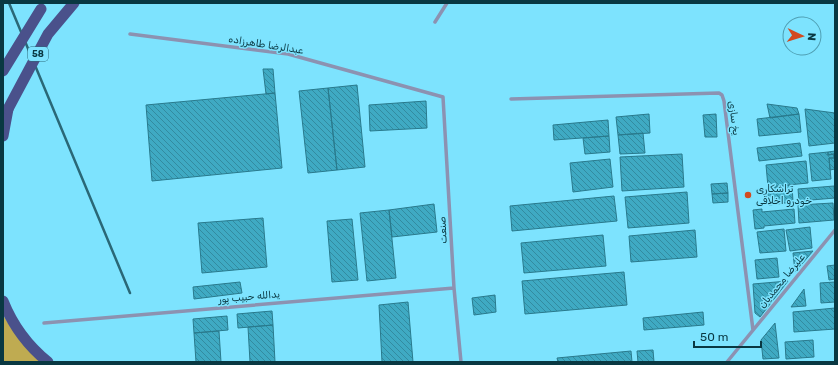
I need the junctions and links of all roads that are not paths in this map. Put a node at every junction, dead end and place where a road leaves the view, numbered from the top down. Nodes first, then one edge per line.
1 (74, 3) edge
2 (447, 3) edge
3 (44, 6) edge
4 (435, 22) dead end
5 (130, 34) dead end
6 (3, 71) edge
7 (443, 97) joint
8 (511, 98) dead end
9 (8, 109) junction
10 (3, 124) edge
11 (3, 136) edge
12 (835, 230) edge
13 (454, 288) junction
14 (3, 301) edge
15 (44, 322) dead end
16 (753, 330) junction
17 (48, 362) edge
18 (461, 362) edge
19 (727, 362) edge

1 - 9 highway, 58, bridge
2 - 4 lane
3 - 6 highway, 58, bridge
5 - 7 lane, عبدالرضا طاهرزاده
7 - 13 lane, صنعت
8 - 16 lane, یخ سازی
9 - 10 highway, 58
9 - 11 highway
12 - 16 lane, علیرضا محمدیان
13 - 15 lane, یدالله حبیب پور
13 - 18 lane, صنعت
14 - 17 highway
16 - 19 lane, علیرضا محمدیان

